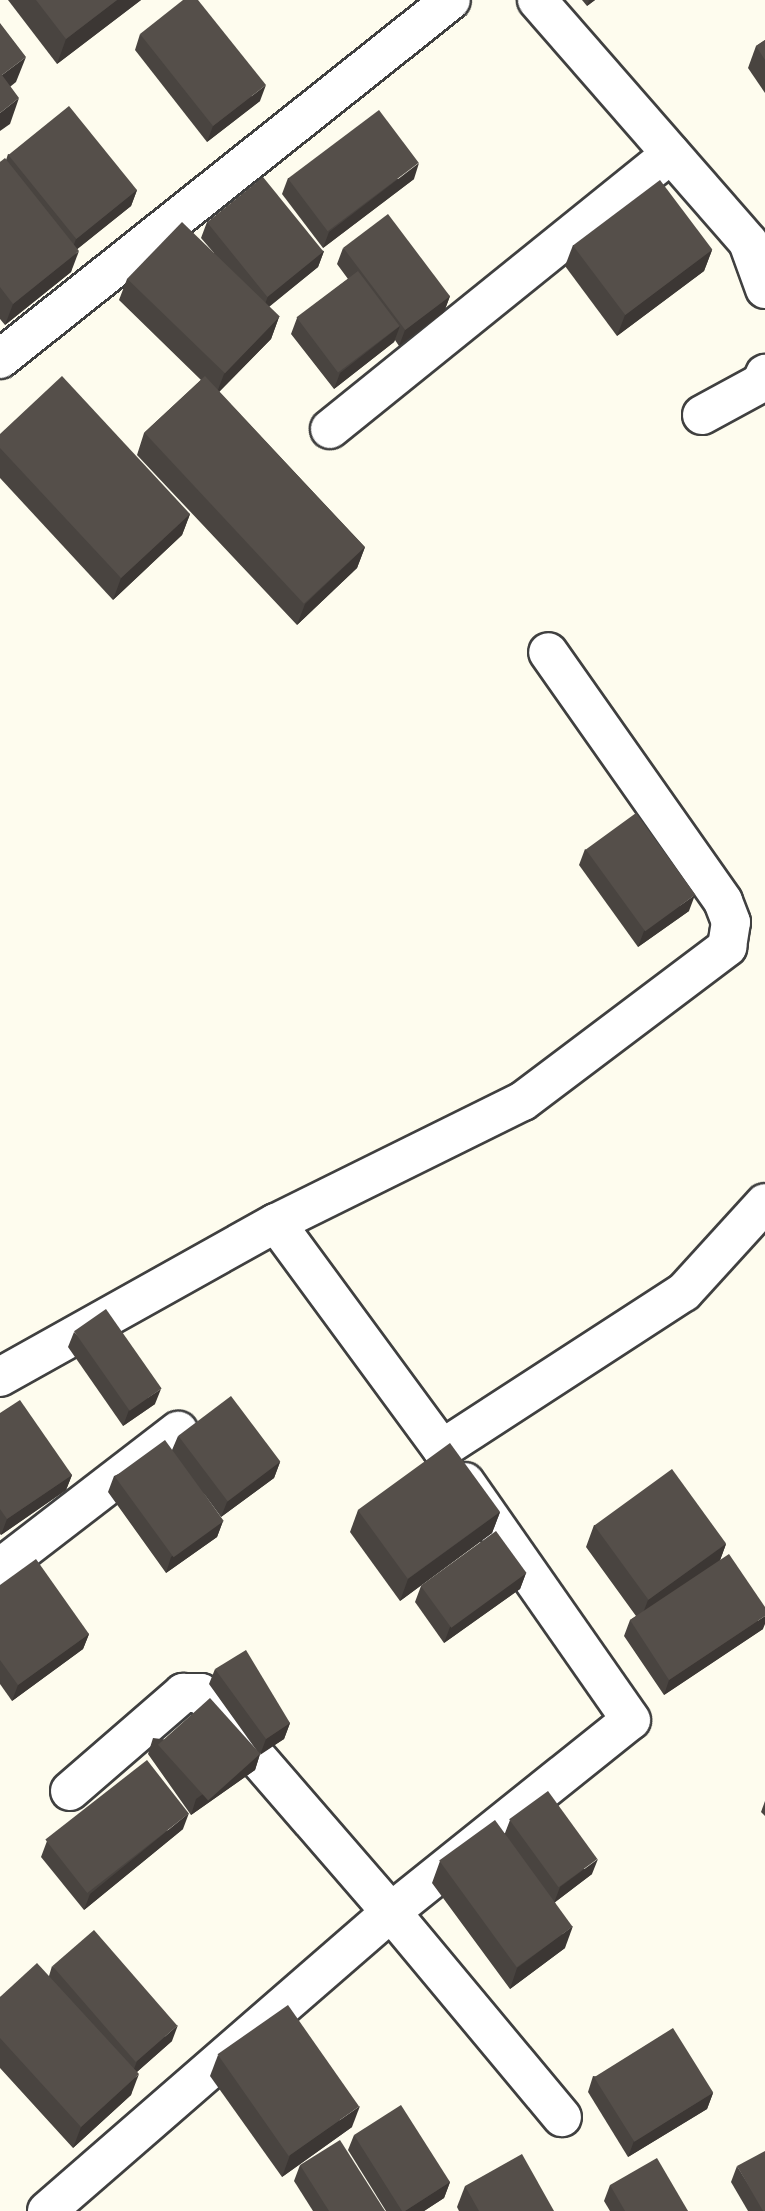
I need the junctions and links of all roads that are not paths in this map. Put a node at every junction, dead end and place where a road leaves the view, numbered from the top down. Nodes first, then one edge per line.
1 (451, 0) edge
2 (537, 0) edge
3 (671, 154) junction
4 (765, 289) edge
5 (0, 359) edge
6 (765, 374) edge
7 (702, 415) dead end
8 (330, 429) dead end
9 (548, 652) dead end
10 (765, 1203) edge
11 (276, 1223) junction
12 (0, 1377) edge
13 (177, 1432) dead end
14 (442, 1449) junction
15 (0, 1568) edge
16 (70, 1791) dead end
17 (391, 1912) junction
18 (562, 2117) dead end
19 (47, 2211) edge

1 - 5 street
2 - 3 street
3 - 4 street
3 - 8 street
6 - 7 street
9 - 11 street
10 - 14 street
11 - 12 street
11 - 14 street
13 - 15 street
14 - 17 street
16 - 17 street
17 - 18 street
17 - 19 street

